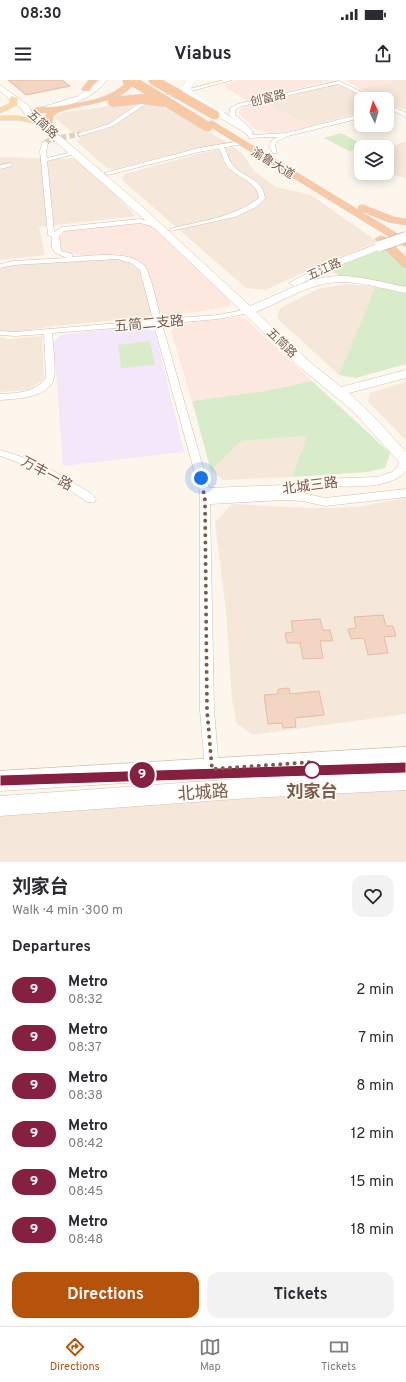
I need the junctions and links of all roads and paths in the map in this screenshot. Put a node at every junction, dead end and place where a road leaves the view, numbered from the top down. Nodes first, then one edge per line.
1 (93, 80) edge
2 (96, 80) edge
3 (104, 80) edge
4 (128, 80) edge
5 (131, 80) edge
6 (141, 80) edge
7 (153, 80) edge
8 (191, 80) edge
9 (196, 80) edge
10 (230, 80) edge
11 (339, 81) edge
12 (0, 87) edge
13 (86, 89) junction
14 (360, 92) edge
15 (14, 98) junction
16 (75, 99) junction
17 (111, 100) junction
18 (176, 107) junction
19 (56, 109) junction
20 (394, 109) edge
21 (29, 110) junction
22 (0, 112) edge
23 (406, 114) edge
24 (0, 117) edge
25 (354, 118) edge
26 (216, 119) junction
27 (236, 119) junction
28 (45, 124) junction
29 (80, 134) tunnel mouth
30 (251, 135) junction
31 (286, 136) junction
32 (45, 143) dead end
33 (241, 143) junction
34 (221, 147) junction
35 (76, 152) junction
36 (275, 152) junction
37 (44, 160) junction
38 (285, 161) junction
39 (10, 165) dead end
40 (0, 167) edge
41 (108, 173) junction
42 (309, 185) junction
43 (364, 208) junction
44 (145, 214) junction
45 (50, 215) junction
46 (406, 222) edge
47 (158, 226) junction
48 (62, 227) junction
49 (70, 227) junction
50 (172, 230) junction
51 (51, 235) junction
52 (406, 235) edge
53 (381, 243) junction
54 (406, 244) edge
55 (406, 256) edge
56 (82, 258) junction
57 (29, 262) junction
58 (406, 264) edge
59 (331, 265) junction
60 (0, 266) edge
61 (340, 279) junction
62 (406, 290) edge
63 (250, 307) junction
64 (159, 321) junction
65 (48, 332) junction
66 (0, 333) edge
67 (406, 374) edge
68 (339, 392) junction
69 (0, 397) edge
70 (0, 453) edge
71 (405, 460) edge
72 (406, 493) edge
73 (205, 496) junction
74 (91, 499) dead end
75 (406, 756) edge
76 (212, 769) junction
77 (406, 780) edge
78 (0, 781) edge
79 (0, 806) edge

1 - 13 highway
2 - 13 main road
3 - 16 main road
4 - 17 highway
5 - 18 highway, bridge
6 - 26 highway
7 - 26 highway, bridge
8 - 26 main road, bridge
9 - 26 main road
10 - 29 street
11 - 14 street
11 - 27 street, 创富路
12 - 15 main road, 五简路
13 - 21 main road
15 - 21 main road, 五简路
15 - 22 main road
16 - 19 main road
16 - 21 main road
17 - 18 highway, bridge
17 - 19 highway
18 - 26 highway, bridge
19 - 21 highway
19 - 28 highway
20 - 23 street
21 - 22 main road
21 - 24 main road
21 - 28 main road, 五简路
24 - 28 main road
25 - 31 street
26 - 27 main road
26 - 30 highway, 渝鲁大道
26 - 33 highway, 渝鲁大道
26 - 38 highway
27 - 30 street, 创富路
28 - 35 main road, 五简路
28 - 41 main road, 五简路
30 - 31 street
30 - 36 highway, 渝鲁大道
31 - 36 street
32 - 37 street
33 - 34 street
33 - 42 highway, 渝鲁大道
34 - 41 street
34 - 50 street
35 - 37 street
35 - 44 main road, 五简路
36 - 38 highway, 渝鲁大道
37 - 45 street
38 - 43 highway, 渝鲁大道
39 - 40 street
41 - 50 main road, 五简路
42 - 53 highway
42 - 54 highway, 渝鲁大道
43 - 46 highway
43 - 52 highway, 渝鲁大道
44 - 47 main road, 五简路
44 - 48 street
45 - 48 street
45 - 51 street
47 - 49 street
47 - 63 main road, 五简路
48 - 49 street
48 - 51 street
49 - 56 street
50 - 63 main road, 五简路
51 - 57 street
52 - 53 main road, 五江路, bridge
53 - 55 highway
53 - 58 highway
53 - 59 main road, 五江路
56 - 57 street, 五简二支路
56 - 64 street, 五简二支路
57 - 60 street, 五简二支路
59 - 61 main road
59 - 63 main road, 五江路
61 - 62 main road, 五江路
61 - 63 main road, 五江路
63 - 64 street, 五简二支路
63 - 68 main road, 五简路
64 - 65 street, 五简二支路
64 - 73 street
65 - 66 street, 五简二支路
65 - 69 street
67 - 68 main road
68 - 71 main road, 五简路
70 - 74 street, 万丰一路
71 - 73 street, 北城三路
72 - 73 street, 北城三路
73 - 76 street
75 - 76 main road, 北城路
76 - 78 main road, 北城路
77 - 79 main road, 北城路

